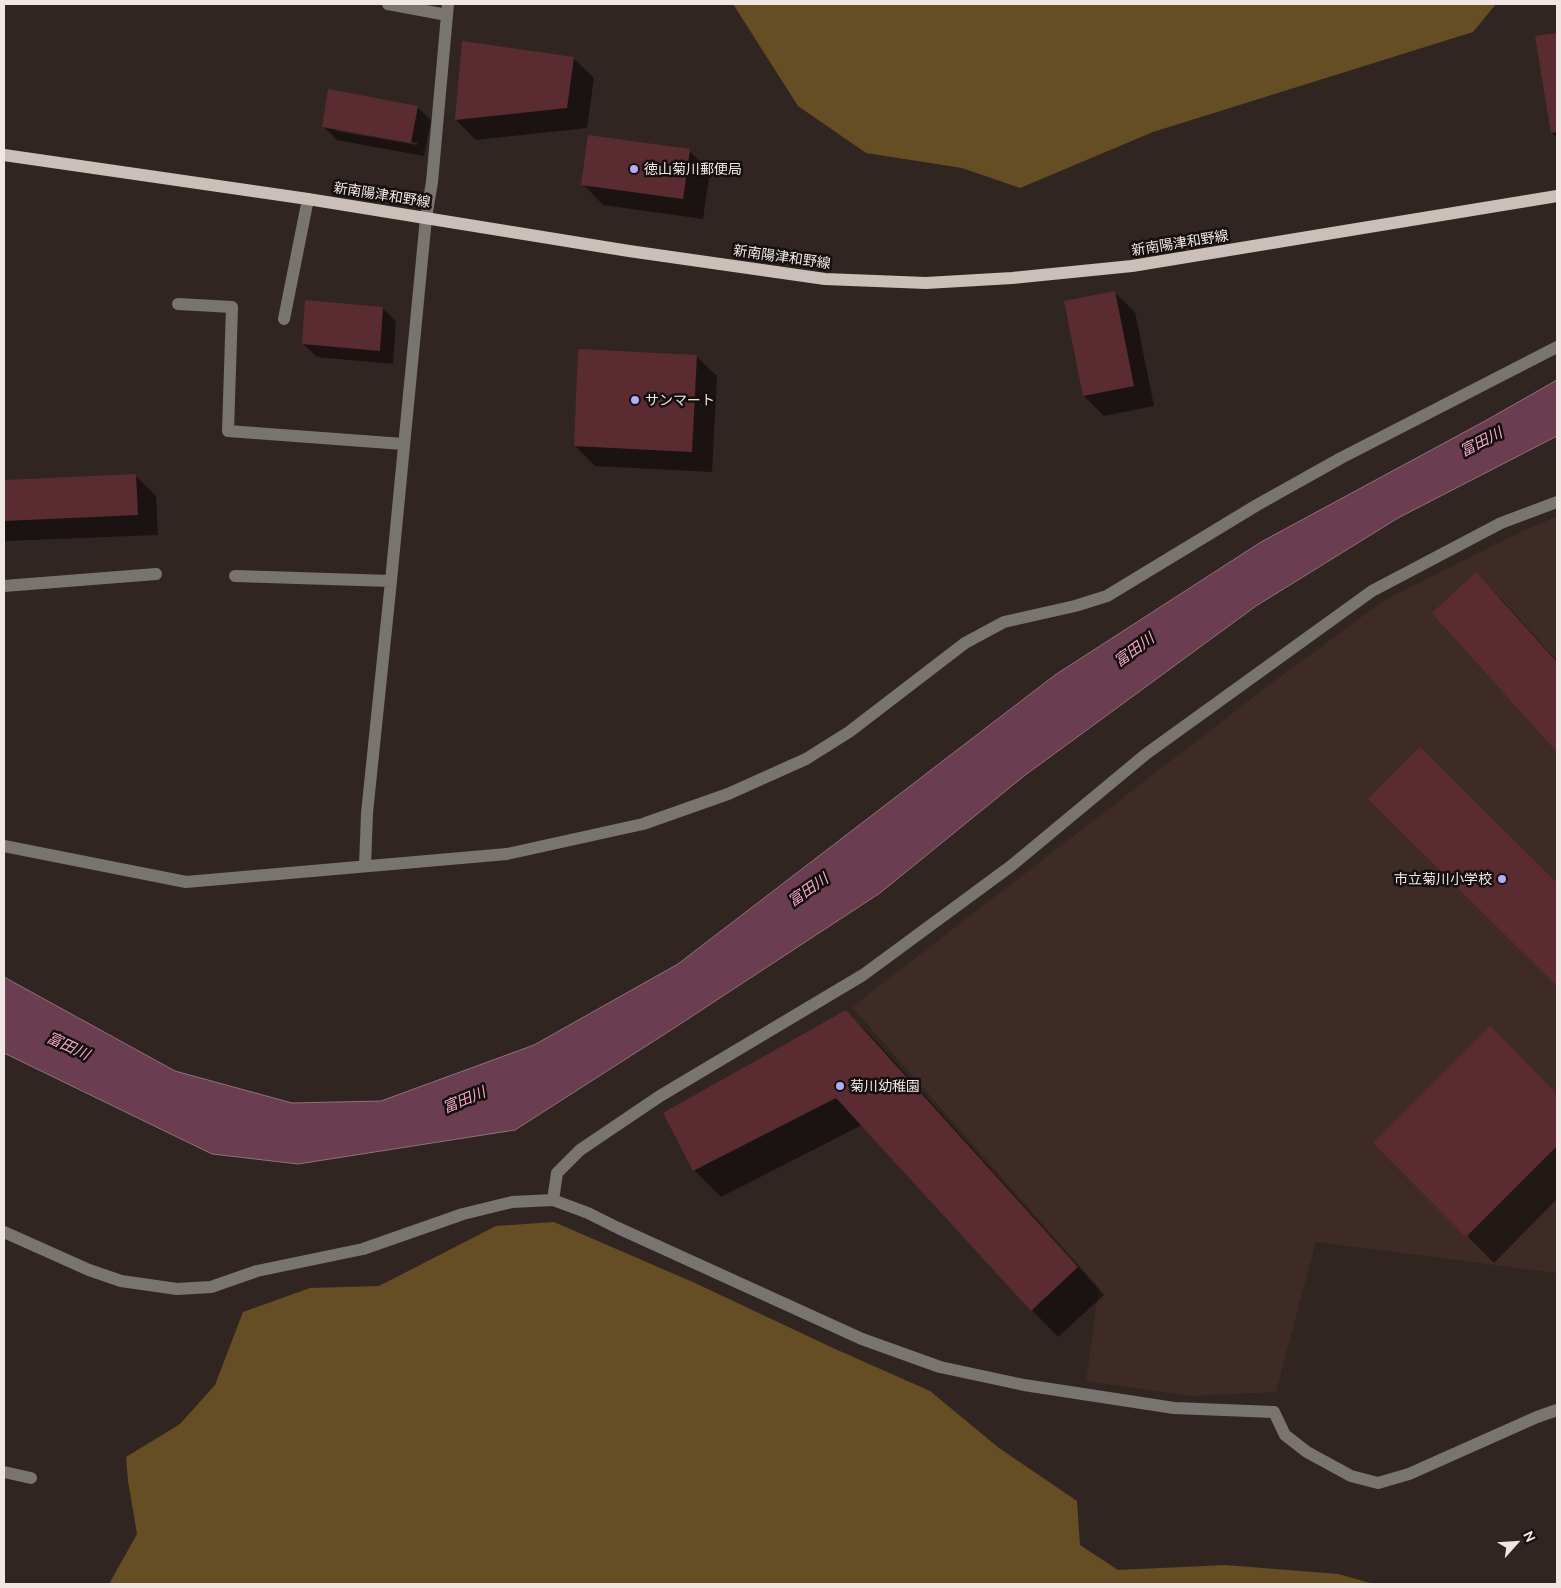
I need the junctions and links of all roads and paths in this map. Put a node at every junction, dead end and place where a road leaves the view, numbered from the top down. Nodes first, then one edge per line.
1 (388, 4) edge
2 (447, 10) edge
3 (4, 155) edge
4 (1557, 196) edge
5 (308, 199) junction
6 (426, 218) junction
7 (178, 304) dead end
8 (284, 319) dead end
9 (1557, 347) edge
10 (403, 444) junction
11 (1557, 502) edge
12 (156, 574) dead end
13 (235, 576) dead end
14 (391, 582) junction
15 (4, 586) edge
16 (4, 845) edge
17 (4, 856) edge
18 (366, 866) junction
19 (553, 1200) junction
20 (4, 1232) edge
21 (1557, 1410) edge
22 (4, 1472) edge
23 (31, 1478) dead end

1 - 2 street
2 - 6 street
3 - 5 main road, 新南陽津和野線
4 - 6 main road, 新南陽津和野線
5 - 6 main road, 新南陽津和野線
5 - 8 street
6 - 10 street
7 - 10 street
9 - 18 street
10 - 14 street
11 - 19 street
12 - 15 street
13 - 14 street
14 - 18 street
16 - 17 street
16 - 18 street
19 - 20 street
19 - 21 street
22 - 23 street

